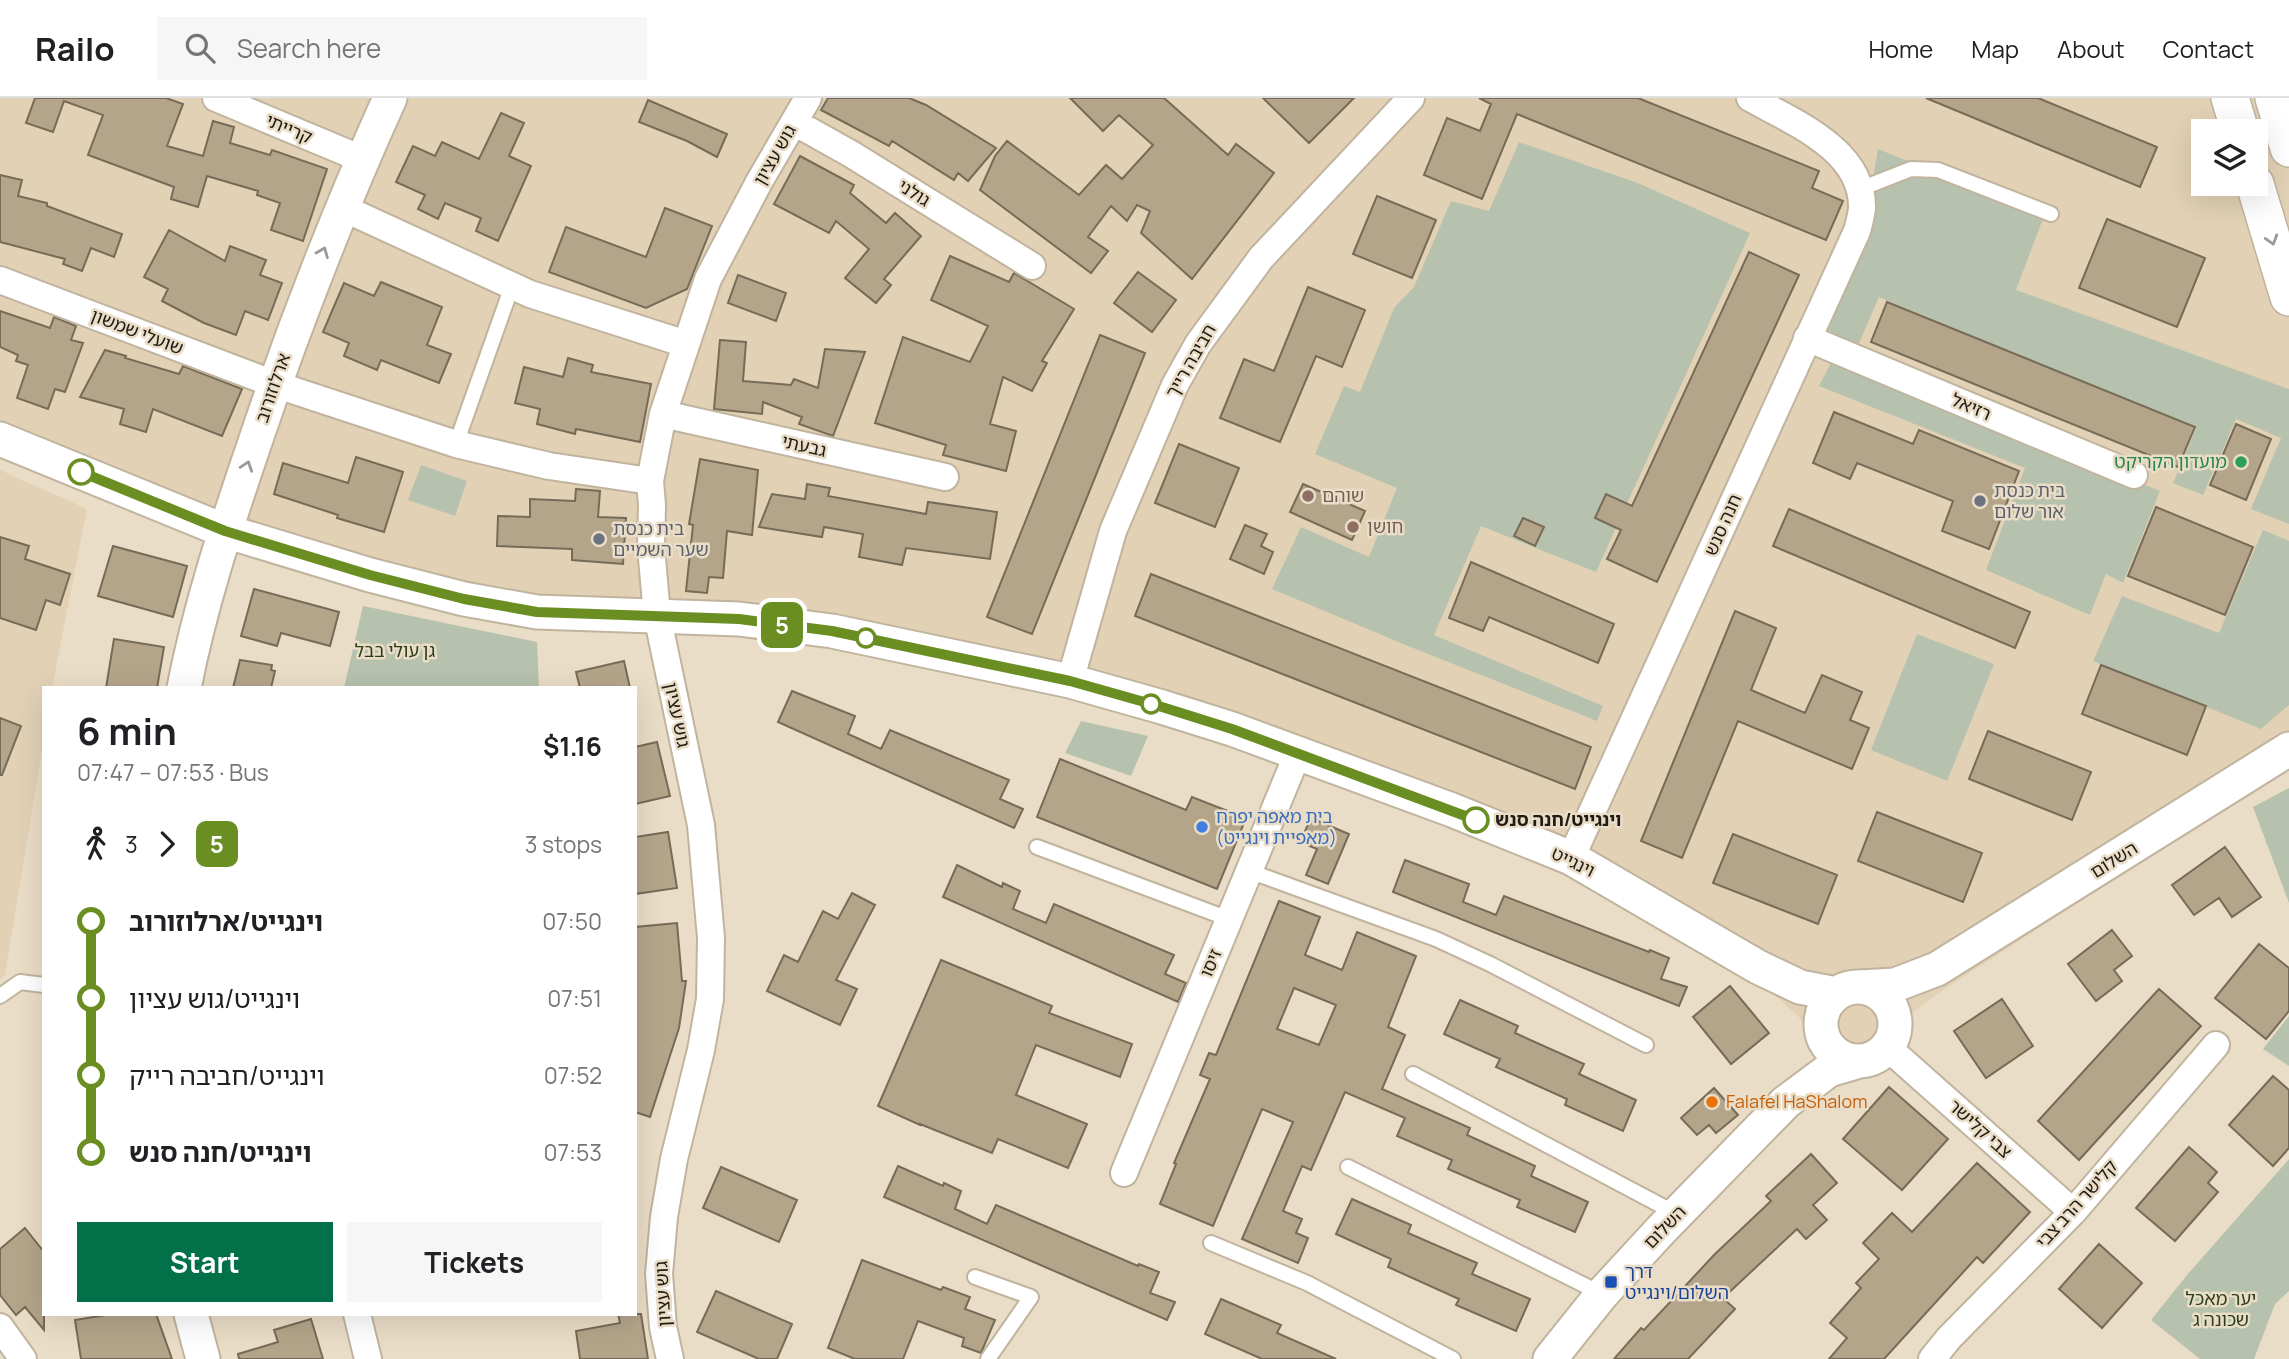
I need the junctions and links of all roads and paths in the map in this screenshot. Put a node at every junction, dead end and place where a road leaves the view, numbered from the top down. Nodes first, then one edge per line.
1 (216, 98) edge
2 (390, 98) edge
3 (808, 98) edge
4 (1411, 98) edge
5 (1751, 98) edge
6 (2230, 98) edge
7 (2274, 98) edge
8 (2236, 119) edge
9 (794, 122) junction
10 (2289, 148) edge
11 (362, 159) junction
12 (1860, 188) junction
13 (2259, 196) edge
14 (341, 207) junction
15 (2051, 214) dead end
16 (1032, 266) dead end
17 (0, 280) edge
18 (512, 286) junction
19 (2289, 297) edge
20 (1807, 338) junction
21 (686, 344) junction
22 (274, 384) junction
23 (663, 414) junction
24 (0, 439) edge
25 (456, 444) junction
26 (2134, 475) dead end
27 (945, 477) dead end
28 (650, 481) junction
29 (225, 531) junction
30 (657, 614) junction
31 (1070, 681) junction
32 (185, 686) edge
33 (2289, 749) edge
34 (1298, 753) junction
35 (1037, 847) dead end
36 (1571, 858) junction
37 (1249, 871) junction
38 (1229, 919) junction
39 (1758, 967) junction
40 (1937, 969) junction
41 (42, 985) edge
42 (1848, 991) junction
43 (0, 996) edge
44 (1822, 1029) junction
45 (1881, 1043) junction
46 (1646, 1045) dead end
47 (2216, 1045) dead end
48 (1413, 1074) dead end
49 (1786, 1102) junction
50 (1348, 1167) dead end
51 (1124, 1173) dead end
52 (2073, 1212) junction
53 (1677, 1214) junction
54 (1211, 1243) dead end
55 (975, 1277) dead end
56 (1602, 1294) junction
57 (191, 1316) edge
58 (357, 1316) edge
59 (0, 1327) edge
60 (23, 1359) edge
61 (202, 1359) edge
62 (368, 1359) edge
63 (670, 1359) edge
64 (988, 1359) edge
65 (1452, 1359) edge
66 (1550, 1359) edge
67 (1932, 1359) edge

1 - 11 street, קרייתי
2 - 11 street, ארלוזורוב
3 - 9 street, גוש עציון
4 - 31 street, חביבה רייך
5 - 12 street
6 - 8 main road
7 - 10 main road
9 - 16 street, גולני
9 - 21 street, גוש עציון
11 - 14 street, ארלוזורוב
12 - 15 lane
12 - 20 street, חנה סנש
13 -> 19 main road
14 - 18 street
22 -> 14 street, ארלוזורוב
17 - 22 street, שועלי שמשון
18 - 21 street
18 - 25 lane
20 - 26 street, רזיאל
20 - 36 street, חנה סנש
21 - 23 street, גוש עציון
22 - 25 street, שועלי שמשון
29 -> 22 street, ארלוזורוב
23 - 27 street, גבעתי
23 - 28 street, גוש עציון
24 - 29 street, וינגייט
25 - 28 street, שועלי שמשון
28 - 30 street, גוש עציון
29 - 30 street, וינגייט
29 - 32 street, ארלוזורוב
30 - 31 street, וינגייט
30 - 63 street, גוש עציון
31 - 34 street, וינגייט
33 - 40 street, השלום
34 - 36 street, וינגייט
34 - 37 street, זיסו
35 - 38 lane
36 - 39 street, וינגייט
37 - 38 street, זיסו
37 - 46 lane
38 - 51 street, זיסו
39 - 42 street, וינגייט
39 - 44 street, וינגייט
40 - 42 street, השלום
40 - 45 street, השלום
41 - 43 lane
42 - 44 street
42 - 45 street
44 - 45 street
44 - 49 street, השלום
45 - 49 street, השלום
45 - 52 street, צבי קלישר
47 - 52 street, קלישר הרב צבי
48 - 53 lane
49 - 53 street, השלום
50 - 56 lane
52 - 67 street, קלישר הרב צבי
53 - 56 street, השלום
54 - 65 lane
55 - 64 lane
56 - 66 street, השלום
57 - 61 street
58 - 62 street
59 - 60 street

